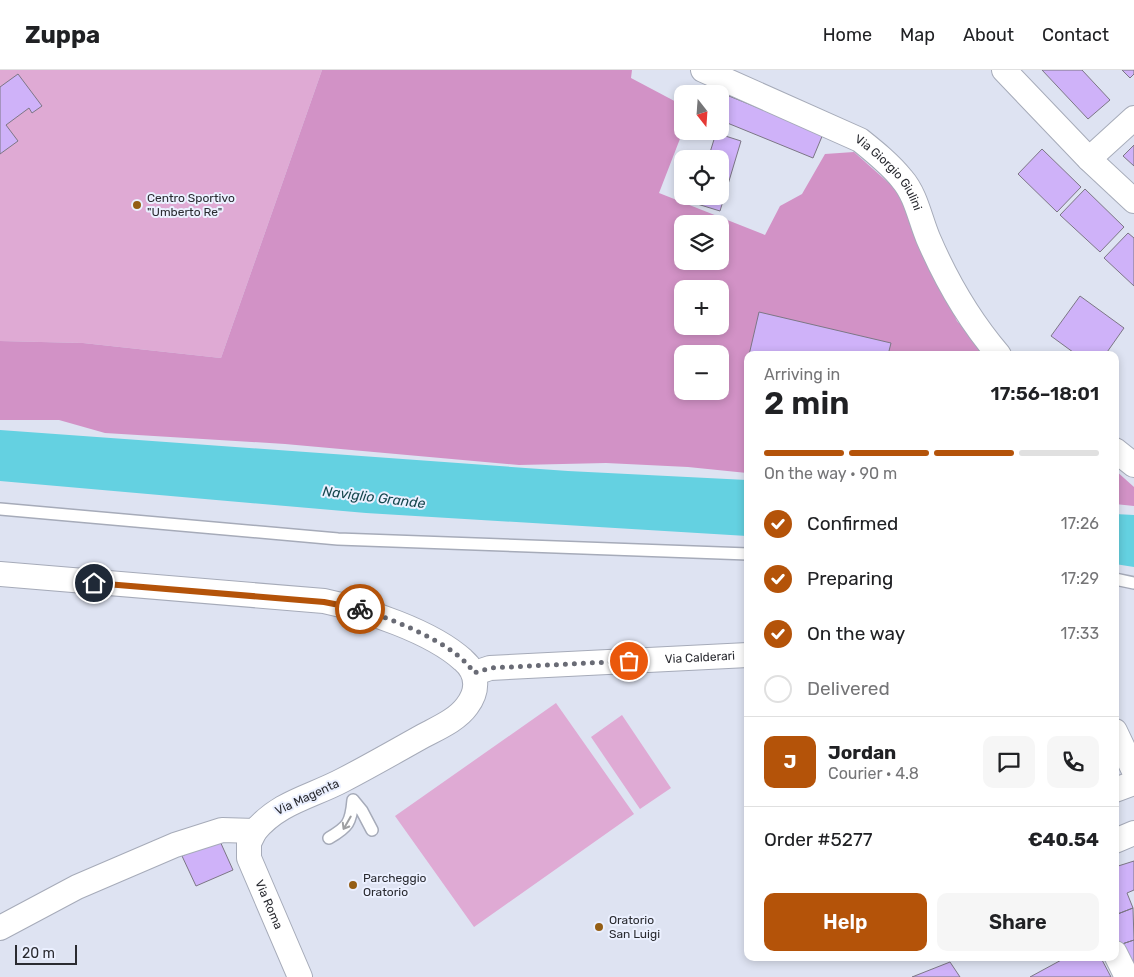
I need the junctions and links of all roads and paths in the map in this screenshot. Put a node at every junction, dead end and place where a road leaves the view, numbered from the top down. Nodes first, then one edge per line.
1 (703, 70) edge
2 (1004, 70) edge
3 (1134, 118) edge
4 (1090, 159) junction
5 (1134, 201) edge
6 (996, 351) edge
7 (1119, 453) edge
8 (1134, 464) edge
9 (0, 509) edge
10 (744, 554) edge
11 (0, 574) edge
12 (1119, 580) edge
13 (1134, 583) edge
14 (744, 655) edge
15 (474, 673) junction
16 (1119, 740) edge
17 (1134, 771) edge
18 (1134, 783) edge
19 (1119, 789) edge
20 (348, 791) junction
21 (372, 830) dead end
22 (255, 831) junction
23 (1134, 834) edge
24 (329, 838) dead end
25 (1119, 840) edge
26 (0, 928) edge
27 (1119, 961) edge
28 (300, 977) edge
29 (1127, 977) edge

1 - 6 street, Via Giorgio Giulini
2 - 4 street
3 - 4 street
4 - 5 street
7 - 8 street
9 - 10 lane
11 - 15 street
12 - 13 lane
14 - 15 street, Via Calderari
15 - 20 street, Via Magenta
16 - 17 street
18 - 19 street
20 - 21 lane
20 - 22 street, Via Magenta
20 -> 24 lane
22 - 26 street
22 - 28 street, Via Roma
23 - 25 street
27 - 29 street

